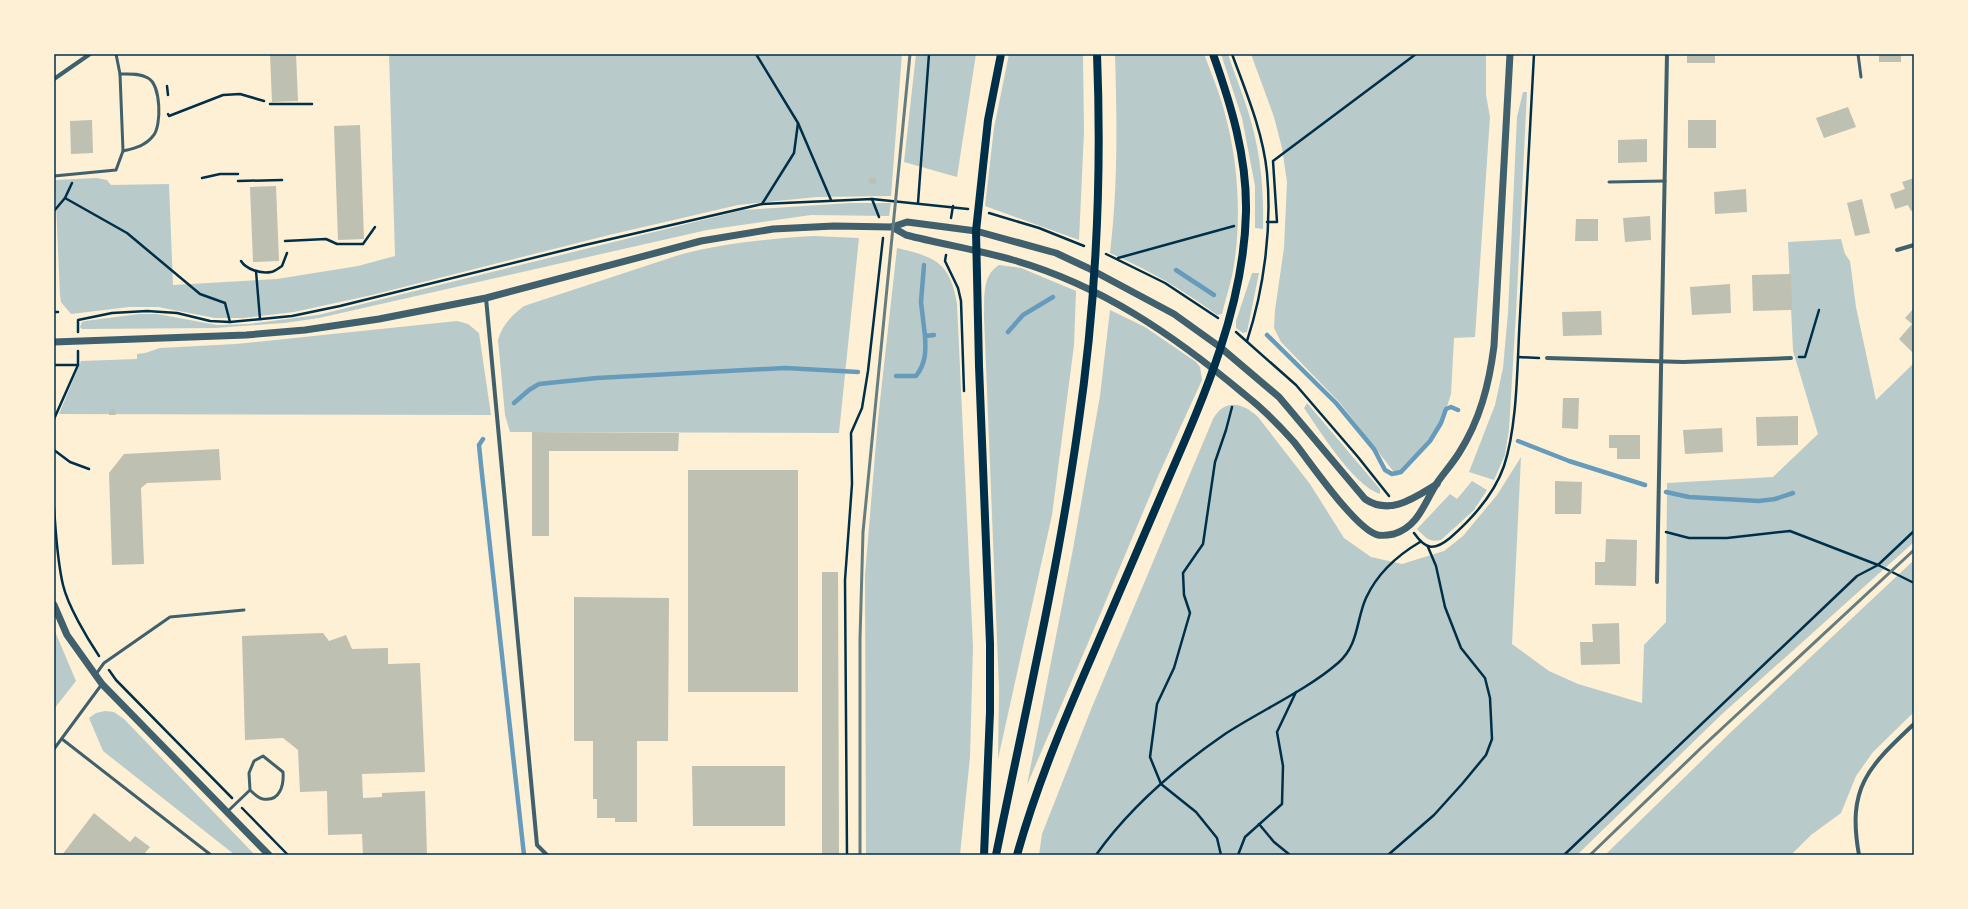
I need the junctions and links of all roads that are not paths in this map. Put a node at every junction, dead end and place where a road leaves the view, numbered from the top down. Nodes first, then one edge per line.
1 (90, 54) edge
2 (116, 54) edge
3 (1002, 54) edge
4 (1097, 54) edge
5 (1213, 54) edge
6 (1510, 54) edge
7 (1667, 54) edge
8 (1858, 54) edge
9 (120, 74) junction
10 (1861, 77) dead end
11 (54, 79) edge
12 (123, 151) junction
13 (54, 176) edge
14 (1665, 181) junction
15 (1609, 182) dead end
16 (892, 227) junction
17 (976, 231) junction
18 (1914, 245) edge
19 (1898, 250) dead end
20 (976, 252) junction
21 (486, 298) junction
22 (54, 342) edge
23 (1220, 347) junction
24 (1547, 358) dead end
25 (1791, 358) road end
26 (1661, 361) junction
27 (1213, 369) junction
28 (1437, 484) junction
29 (1657, 582) dead end
30 (54, 605) edge
31 (244, 610) dead end
32 (95, 675) junction
33 (102, 684) junction
34 (1914, 724) edge
35 (62, 739) junction
36 (54, 749) edge
37 (250, 790) junction
38 (227, 812) junction
39 (211, 855) edge
40 (269, 855) edge
41 (547, 855) edge
42 (984, 855) edge
43 (996, 855) edge
44 (1017, 855) edge
45 (1860, 855) edge

1 - 11 street
2 - 9 lane
3 - 17 main road
4 - 43 main road
5 - 23 main road
6 - 28 street
7 - 14 street
8 - 10 lane
9 - 12 lane
9 - 12 lane
12 - 13 lane
14 - 15 lane
14 - 26 street
16 - 17 street
16 - 20 street
16 - 21 street
17 - 20 main road
17 - 23 street
18 - 19 street
20 - 27 street
20 - 42 main road
21 - 22 street
21 - 41 street
23 - 27 main road
23 - 28 street
24 - 26 street
25 - 26 street
26 - 29 street
27 - 28 street
27 - 44 main road
30 - 32 street
31 - 32 lane
32 - 33 street
33 - 35 lane
33 - 38 street
34 - 45 street
35 - 36 lane
35 - 39 lane
37 - 37 lane
37 - 38 lane
38 - 40 street

